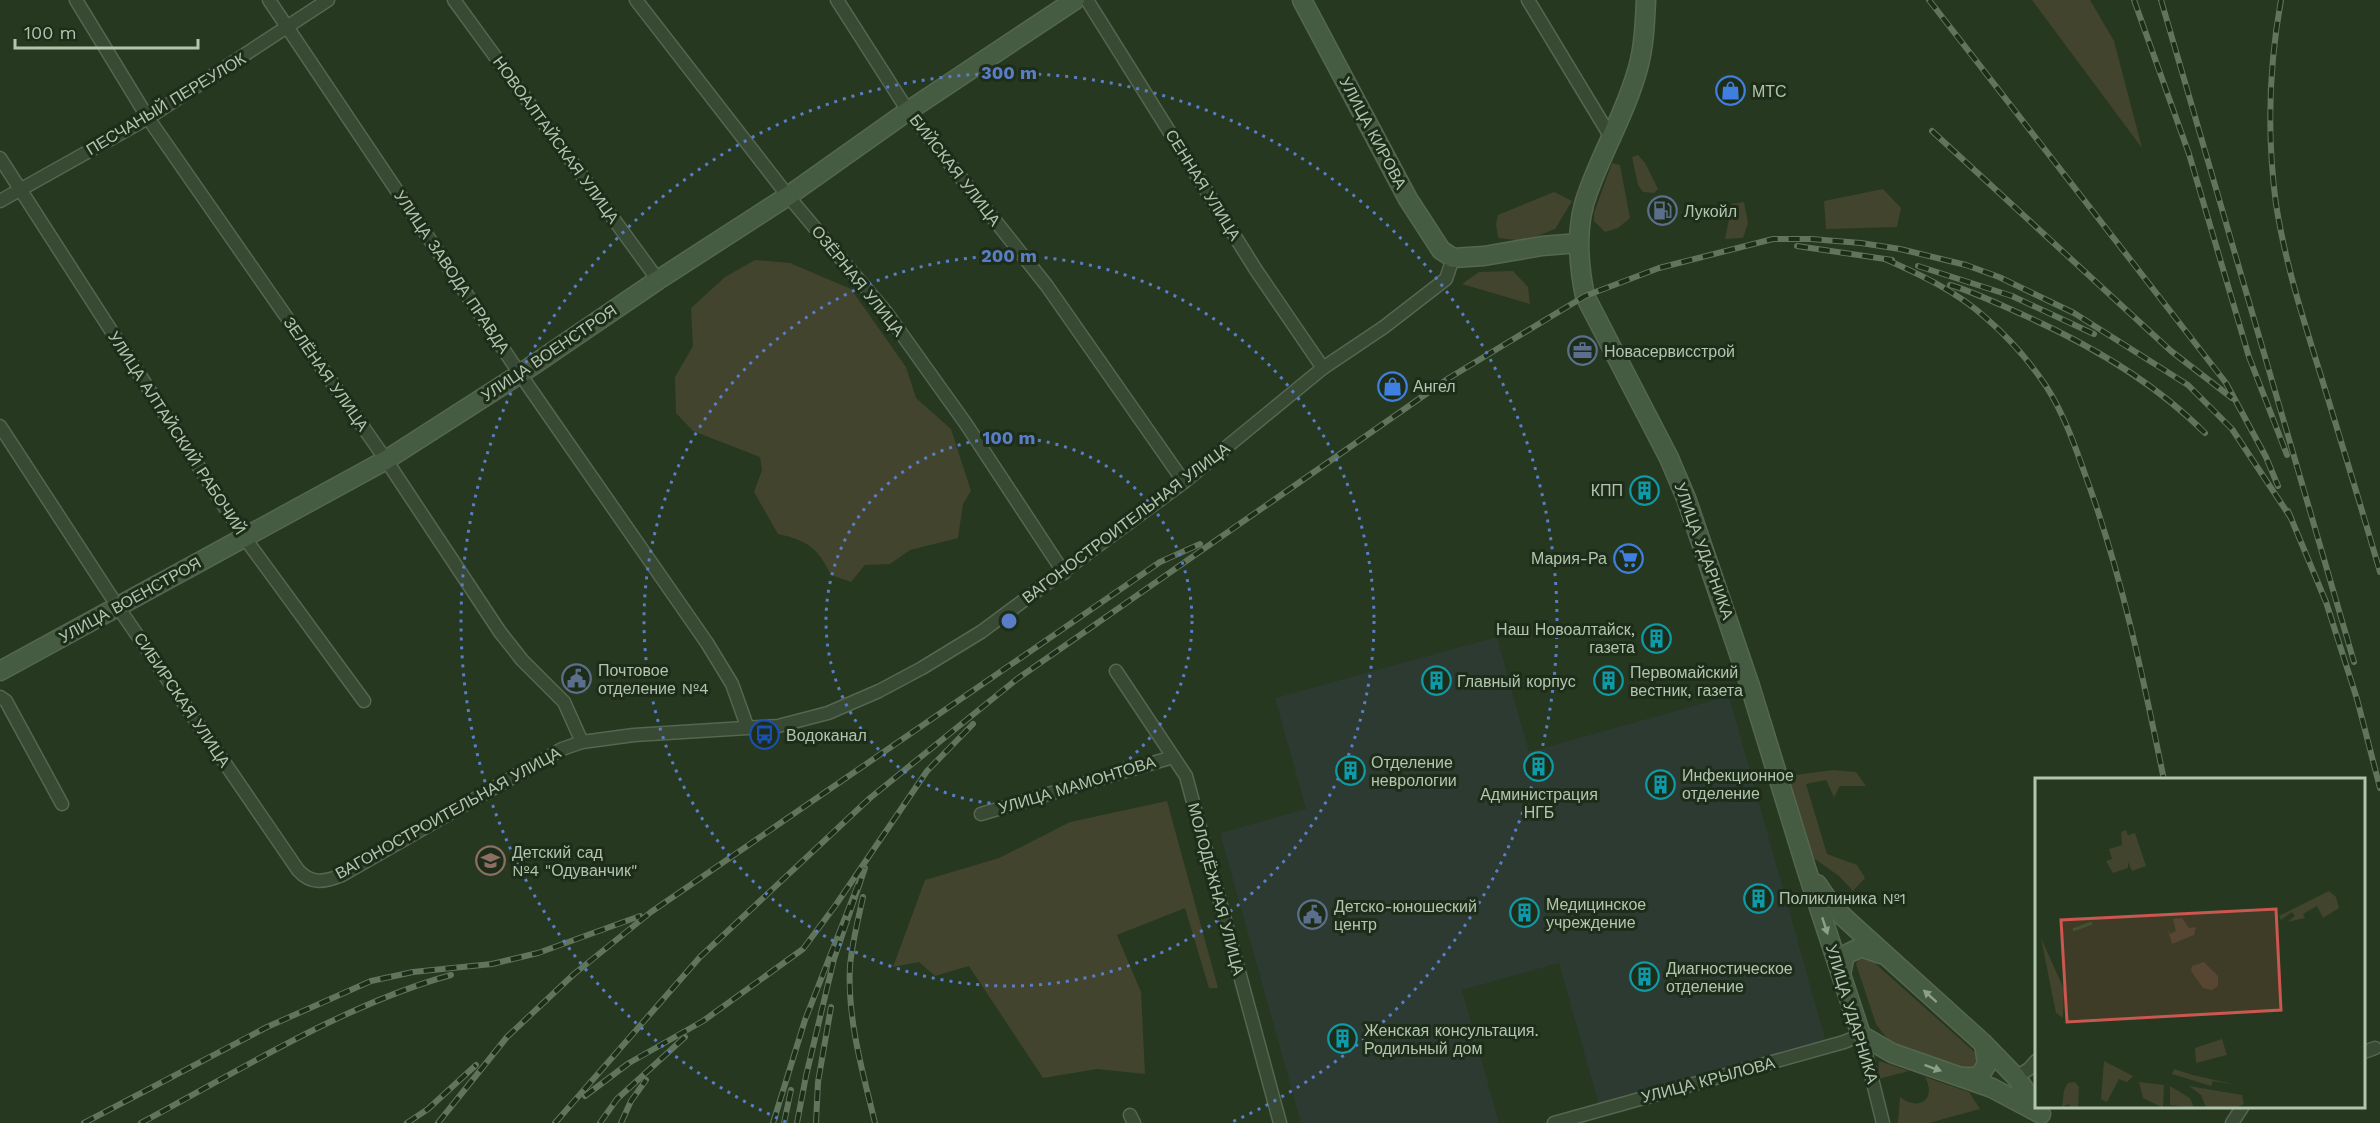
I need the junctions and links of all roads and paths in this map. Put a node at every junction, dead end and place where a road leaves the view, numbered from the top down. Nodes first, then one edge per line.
1 (76, 0) edge
2 (269, 0) edge
3 (328, 0) edge
4 (454, 0) edge
5 (636, 0) edge
6 (837, 0) edge
7 (1075, 0) edge
8 (1087, 0) edge
9 (1302, 0) edge
10 (1528, 0) edge
11 (1646, 0) edge
12 (288, 28) junction
13 (908, 111) junction
14 (148, 118) junction
15 (1612, 140) junction
16 (0, 158) edge
17 (20, 190) junction
18 (788, 196) junction
19 (0, 201) edge
20 (1579, 243) junction
21 (1453, 258) junction
22 (658, 280) junction
23 (1323, 368) junction
24 (520, 374) junction
25 (0, 426) edge
26 (386, 460) junction
27 (1184, 482) junction
28 (244, 537) junction
29 (1064, 573) junction
30 (118, 607) junction
31 (0, 671) edge
32 (1116, 671) dead end
33 (0, 697) edge
34 (363, 701) dead end
35 (747, 726) junction
36 (582, 742) junction
37 (1173, 757) junction
38 (62, 804) dead end
39 (981, 814) dead end
40 (1807, 870) junction
41 (309, 880) joint
42 (1883, 954) junction
43 (1841, 974) junction
44 (1861, 1035) junction
45 (1979, 1039) junction
46 (2035, 1063) edge
47 (1959, 1077) junction
48 (2016, 1077) junction
49 (2035, 1104) edge
50 (2242, 1108) edge
51 (2041, 1112) edge
52 (1280, 1123) edge
53 (1554, 1123) edge
54 (1883, 1123) edge
55 (2232, 1123) edge

1 - 14 street, ЗЕЛЁНАЯ УЛИЦА
2 - 12 street, УЛИЦА ЗАВОДА ПРАВДА
3 - 12 street, ПЕСЧАНЫЙ ПЕРЕУЛОК
4 - 22 street, НОВОАЛТАЙСКАЯ УЛИЦА
5 - 18 street, ОЗЁРНАЯ УЛИЦА
6 - 13 street, БИЙСКАЯ УЛИЦА
7 - 13 street, УЛИЦА ВОЕНСТРОЯ
8 - 23 street, СЕННАЯ УЛИЦА
9 - 21 street, УЛИЦА КИРОВА
10 - 15 street
11 - 15 street, УЛИЦА УДАРНИКА
12 - 14 street, ПЕСЧАНЫЙ ПЕРЕУЛОК
12 - 24 street, УЛИЦА ЗАВОДА ПРАВДА
13 - 18 street, УЛИЦА ВОЕНСТРОЯ
13 - 27 street, БИЙСКАЯ УЛИЦА
14 - 17 street, ПЕСЧАНЫЙ ПЕРЕУЛОК
14 - 26 street, ЗЕЛЁНАЯ УЛИЦА
15 - 20 street, УЛИЦА УДАРНИКА
16 - 17 street, УЛИЦА АЛТАЙСКИЙ РАБОЧИЙ
17 - 19 street, ПЕСЧАНЫЙ ПЕРЕУЛОК
17 - 28 street, УЛИЦА АЛТАЙСКИЙ РАБОЧИЙ
18 - 22 street, УЛИЦА ВОЕНСТРОЯ
18 - 29 street, ОЗЁРНАЯ УЛИЦА
20 - 21 street
20 - 40 street, УЛИЦА УДАРНИКА
21 - 23 street, ВАГОНОСТРОИТЕЛЬНАЯ УЛИЦА
22 - 24 street, УЛИЦА ВОЕНСТРОЯ
23 - 27 street, ВАГОНОСТРОИТЕЛЬНАЯ УЛИЦА
24 - 26 street, УЛИЦА ВОЕНСТРОЯ
24 - 35 street, УЛИЦА ЗАВОДА ПРАВДА
25 - 30 street, СИБИРСКАЯ УЛИЦА
26 - 28 street, УЛИЦА ВОЕНСТРОЯ
26 - 36 street, ЗЕЛЁНАЯ УЛИЦА
27 - 29 street, ВАГОНОСТРОИТЕЛЬНАЯ УЛИЦА
28 - 30 street, УЛИЦА ВОЕНСТРОЯ
28 - 34 street, УЛИЦА АЛТАЙСКИЙ РАБОЧИЙ
29 - 35 street, ВАГОНОСТРОИТЕЛЬНАЯ УЛИЦА
30 - 31 street, УЛИЦА ВОЕНСТРОЯ
30 - 41 street, СИБИРСКАЯ УЛИЦА
32 - 37 street, МОЛОДЁЖНАЯ УЛИЦА
33 - 38 street
35 - 36 street, ВАГОНОСТРОИТЕЛЬНАЯ УЛИЦА
36 - 41 street, ВАГОНОСТРОИТЕЛЬНАЯ УЛИЦА
37 - 39 street, УЛИЦА МАМОНТОВА
37 - 52 street, МОЛОДЁЖНАЯ УЛИЦА
40 - 42 street, УЛИЦА УДАРНИКА
40 -> 43 street, УЛИЦА УДАРНИКА
42 - 43 street
45 -> 42 street, УЛИЦА УДАРНИКА
43 - 44 street, УЛИЦА УДАРНИКА
44 -> 47 street
44 - 53 street, УЛИЦА КРЫЛОВА
44 - 54 street, УЛИЦА УДАРНИКА
45 - 47 street
45 - 48 street, УЛИЦА УДАРНИКА
46 - 48 street
47 - 51 street
48 - 49 street, УЛИЦА УДАРНИКА
50 - 55 street

